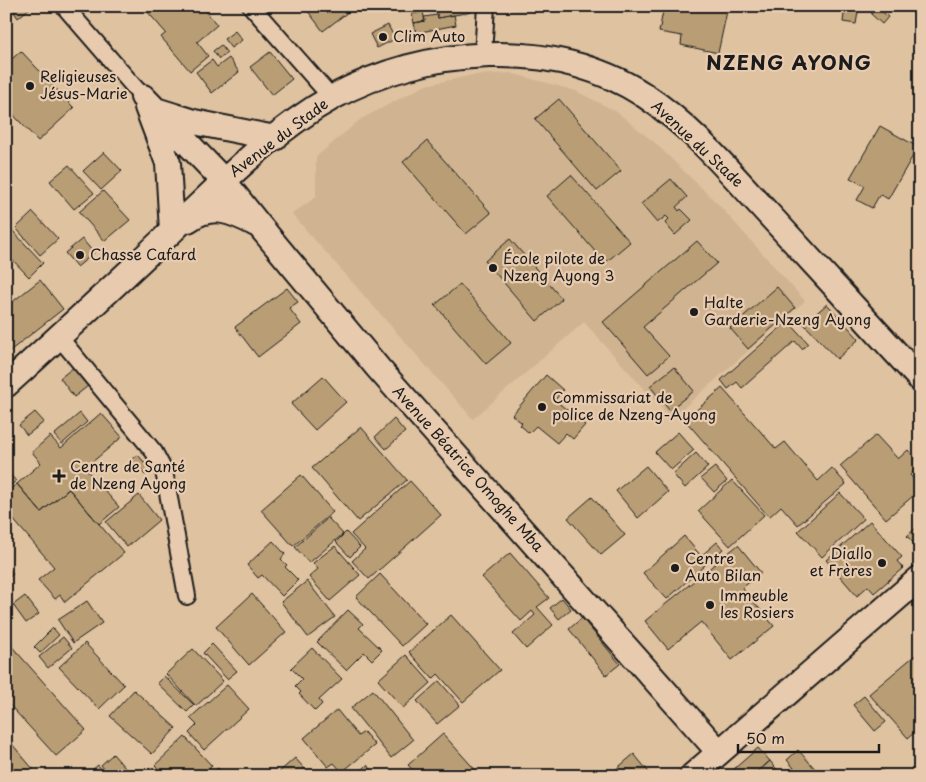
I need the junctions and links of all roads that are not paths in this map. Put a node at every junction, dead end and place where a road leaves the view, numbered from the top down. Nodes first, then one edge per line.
1 (64, 6) edge
2 (251, 6) edge
3 (486, 6) edge
4 (483, 55) junction
5 (143, 97) junction
6 (332, 98) junction
7 (266, 145) junction
8 (224, 180) junction
9 (258, 224) junction
10 (172, 231) junction
11 (59, 337) junction
12 (920, 379) edge
13 (6, 385) edge
14 (920, 578) edge
15 (187, 596) dead end
16 (719, 752) junction
17 (692, 776) edge

1 - 5 street
2 - 6 street
3 - 4 street
4 - 6 main road, Avenue du Stade
4 - 12 main road, Avenue du Stade
5 - 7 main road
5 - 8 main road, Avenue Béatrice Omoghe Mba
5 - 10 main road
6 - 7 main road, Avenue du Stade
7 - 8 main road, Avenue du Stade
7 - 9 main road
8 - 9 main road, Avenue Béatrice Omoghe Mba
8 - 10 main road, Avenue du Stade
9 - 10 main road
9 - 16 main road, Avenue Béatrice Omoghe Mba
10 - 11 main road, Avenue du Stade
11 - 13 main road, Avenue du Stade
11 - 15 street
14 - 16 main road
16 - 17 main road

